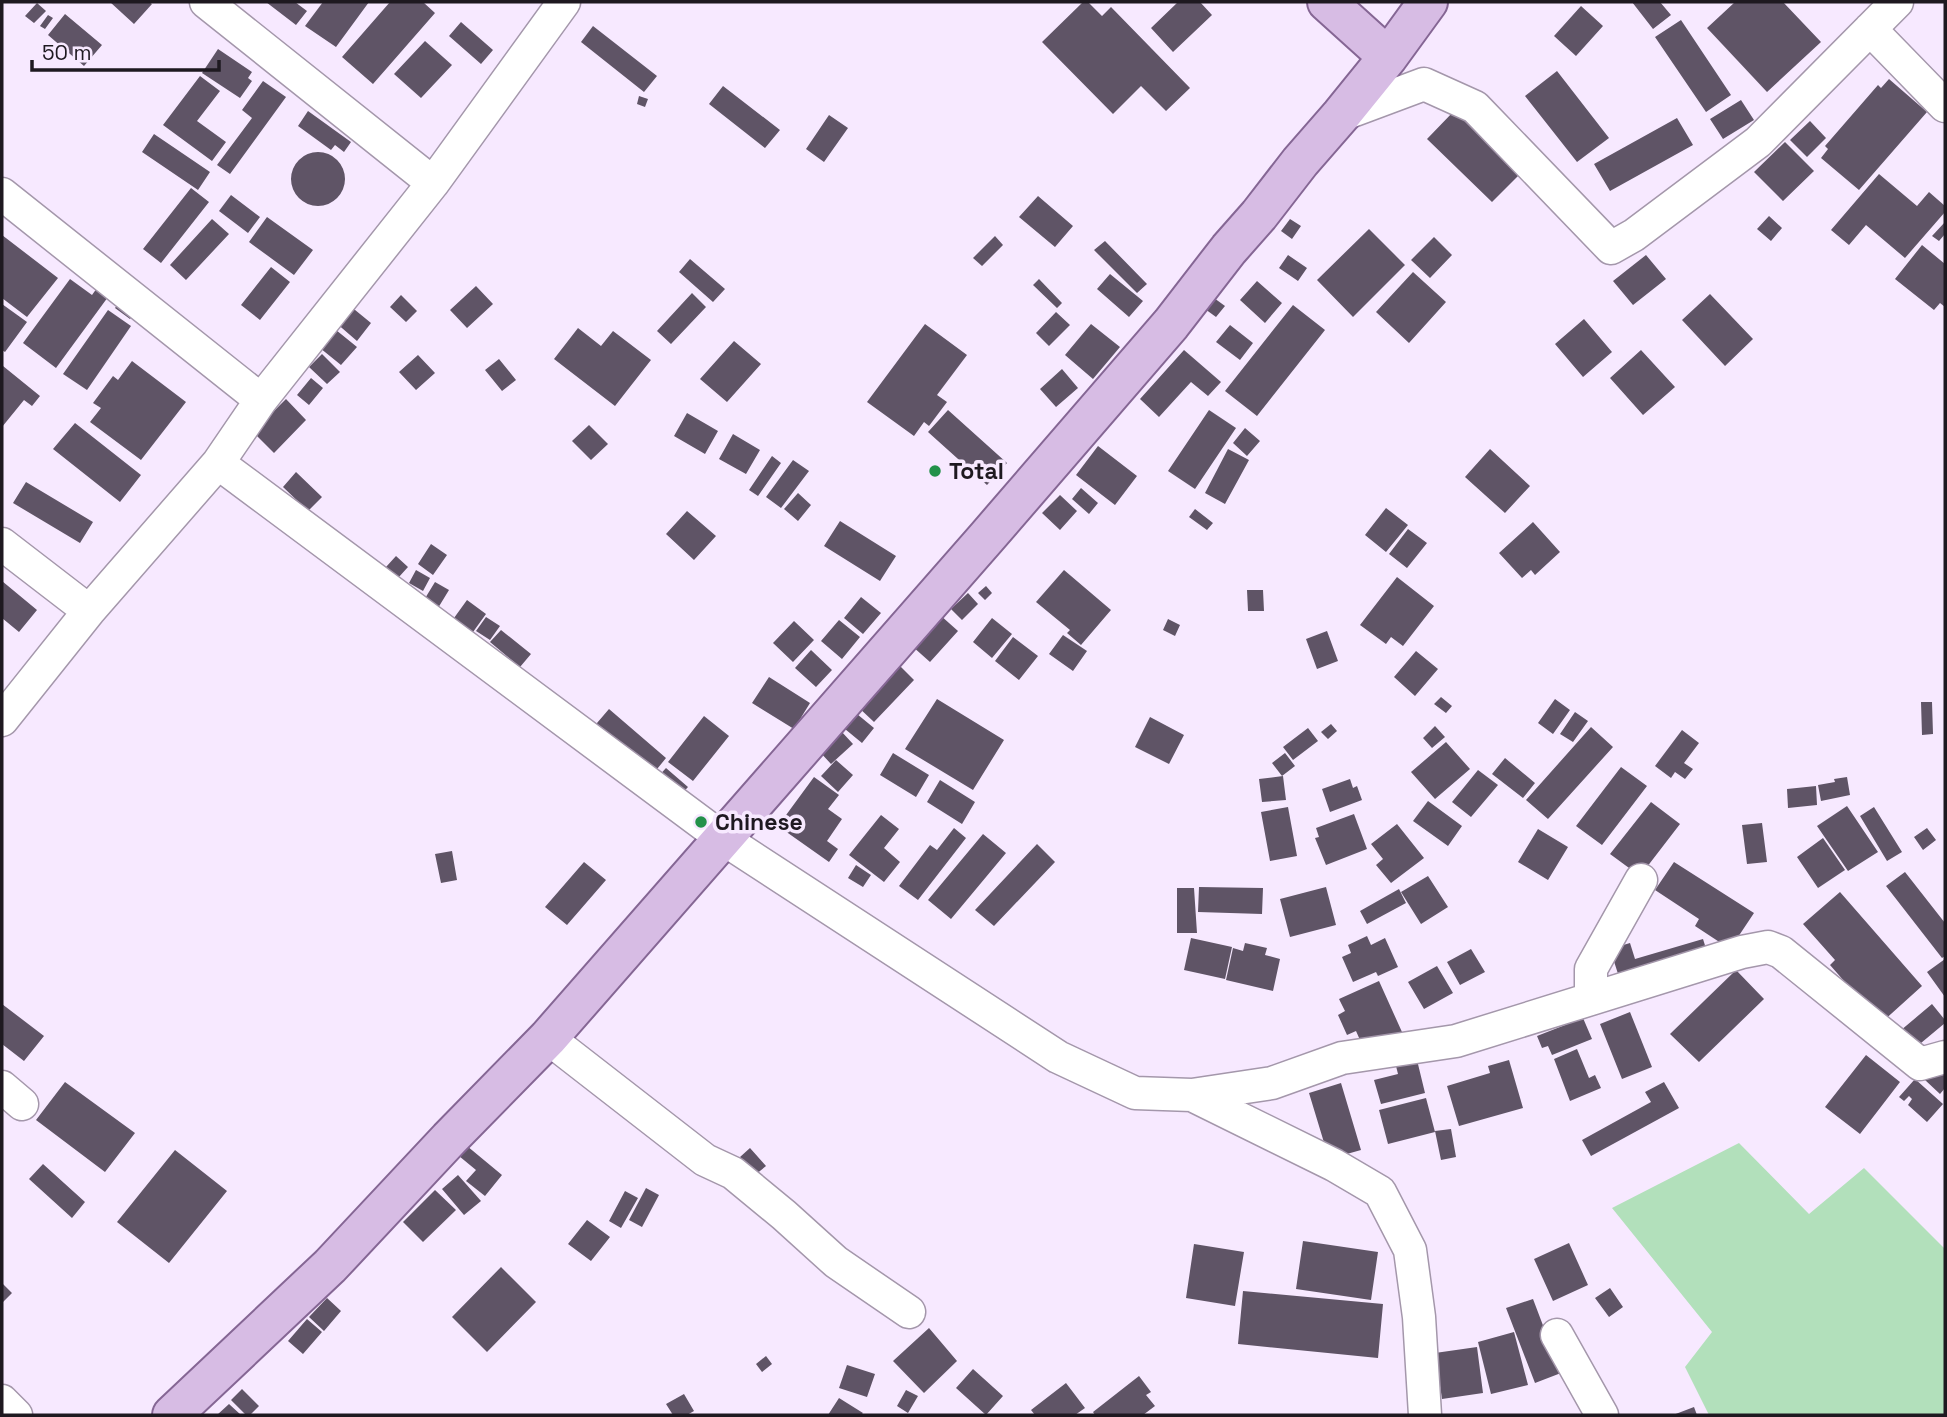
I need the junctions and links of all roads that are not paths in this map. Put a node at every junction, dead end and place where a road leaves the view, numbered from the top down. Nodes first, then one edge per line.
1 (206, 2) edge
2 (564, 2) edge
3 (1327, 2) edge
4 (1427, 2) edge
5 (1897, 2) edge
6 (1870, 29) junction
7 (1388, 57) junction
8 (1945, 106) edge
9 (1341, 115) junction
10 (433, 183) junction
11 (2, 194) edge
12 (261, 400) junction
13 (218, 463) junction
14 (2, 544) edge
15 (89, 611) junction
16 (2, 720) edge
17 (722, 838) junction
18 (1641, 880) dead end
19 (1591, 999) junction
20 (548, 1038) junction
21 (1945, 1057) edge
22 (1192, 1095) junction
23 (909, 1312) dead end
24 (1557, 1335) dead end
25 (2, 1401) edge
26 (16, 1415) edge
27 (172, 1415) edge
28 (1425, 1415) edge
29 (1602, 1415) edge

1 - 10 street
2 - 10 street
3 - 7 main road
4 - 7 main road
5 - 6 street
6 - 8 street
6 - 9 street
7 - 9 main road
9 - 17 main road
10 - 12 street
11 - 12 street
12 - 13 street
13 - 15 street
13 - 17 street
14 - 15 street
15 - 16 street
17 - 20 main road
17 - 22 street
18 - 19 street
19 - 21 street
19 - 22 street
20 - 23 street
20 - 27 main road
22 - 28 street
24 - 29 street
25 - 26 street

